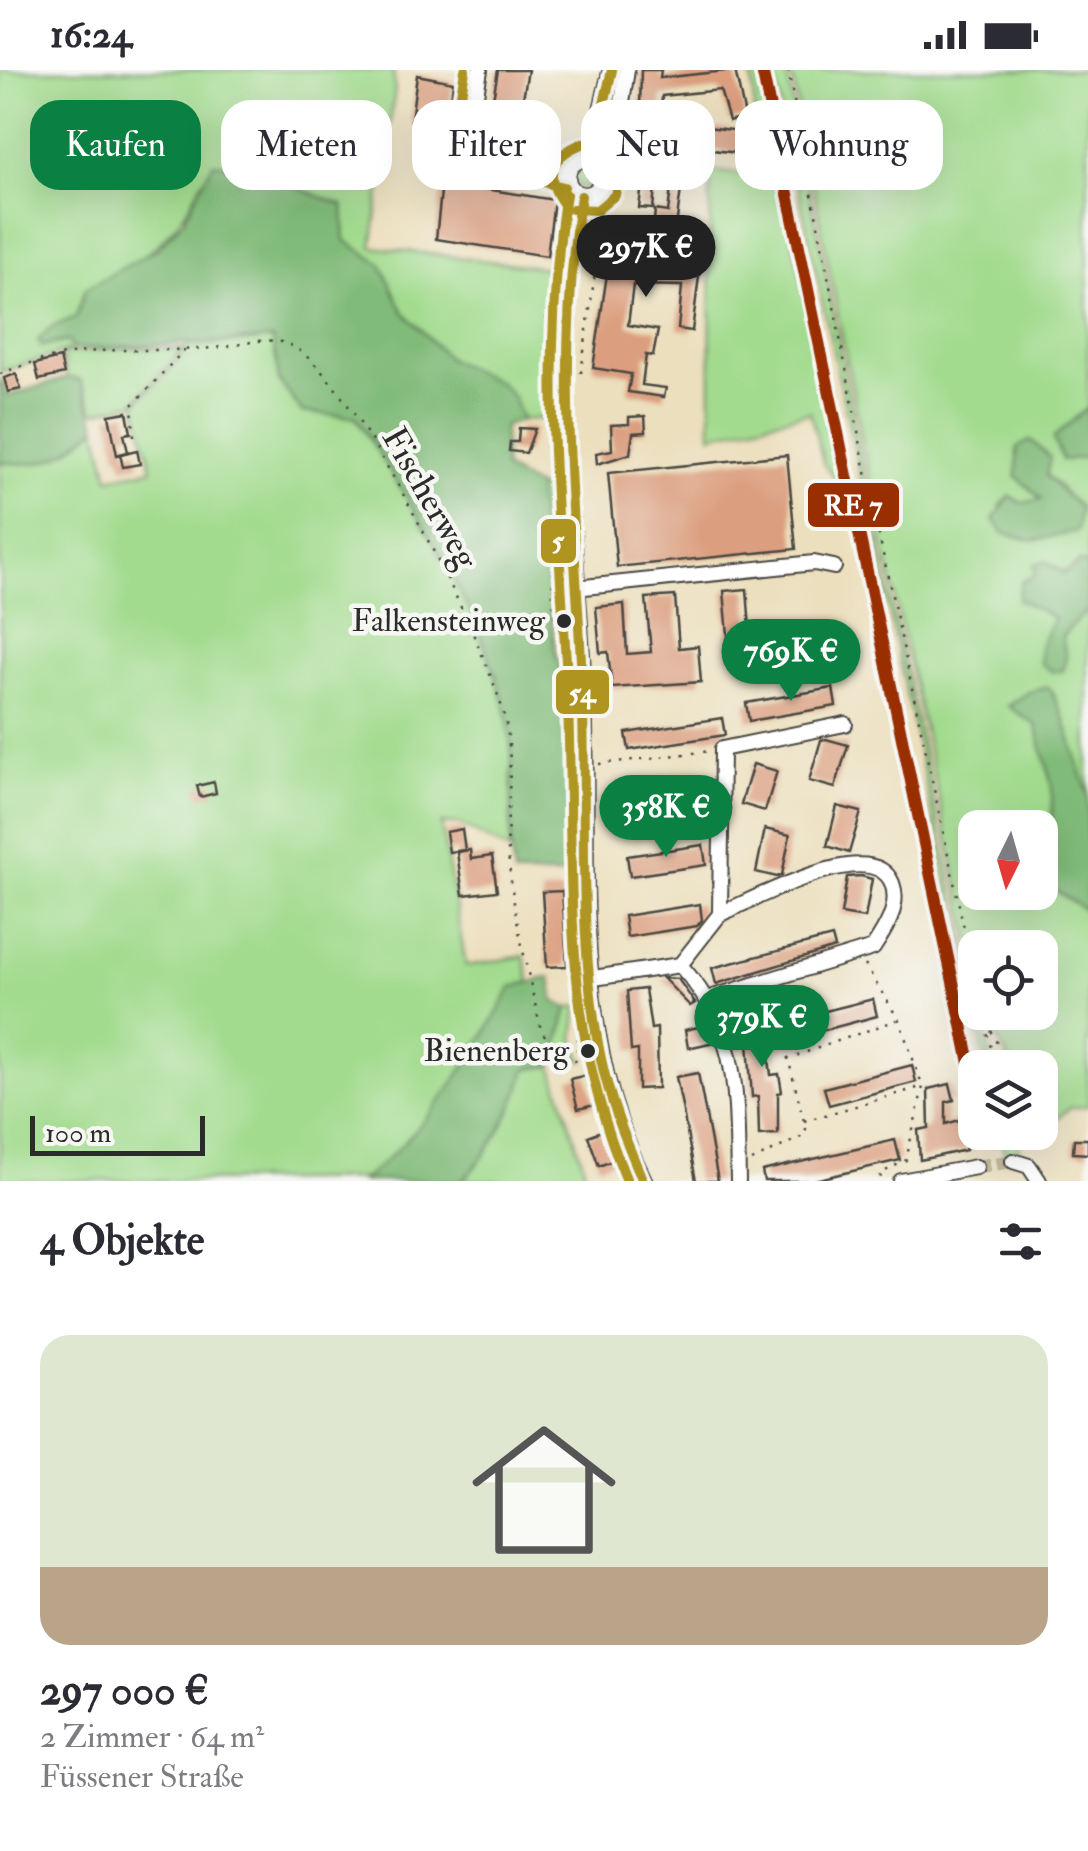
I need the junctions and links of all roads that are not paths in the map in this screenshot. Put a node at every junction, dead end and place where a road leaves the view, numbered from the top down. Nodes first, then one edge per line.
1 (480, 70) edge
2 (612, 70) edge
3 (627, 70) edge
4 (609, 100) edge
5 (619, 100) edge
6 (581, 162) edge
7 (567, 172) junction
8 (598, 190) edge
9 (581, 196) junction
10 (834, 566) dead end
11 (575, 588) junction
12 (845, 724) dead end
13 (720, 914) junction
14 (680, 965) junction
15 (586, 980) junction
16 (710, 998) junction
17 (1017, 1161) road end
18 (976, 1167) tunnel mouth
19 (738, 1175) edge
20 (642, 1181) edge
21 (901, 1181) edge
22 (1039, 1181) edge

1 - 7 street
2 - 4 main road
3 - 5 street
6 - 7 main road
7 - 9 main road
8 - 9 main road
9 - 11 main road
10 - 11 street
11 - 15 main road
12 - 13 street
13 - 14 street
13 - 16 street
14 - 15 street
14 - 16 street
15 - 20 main road
16 - 19 street
17 - 22 street
18 - 21 street

